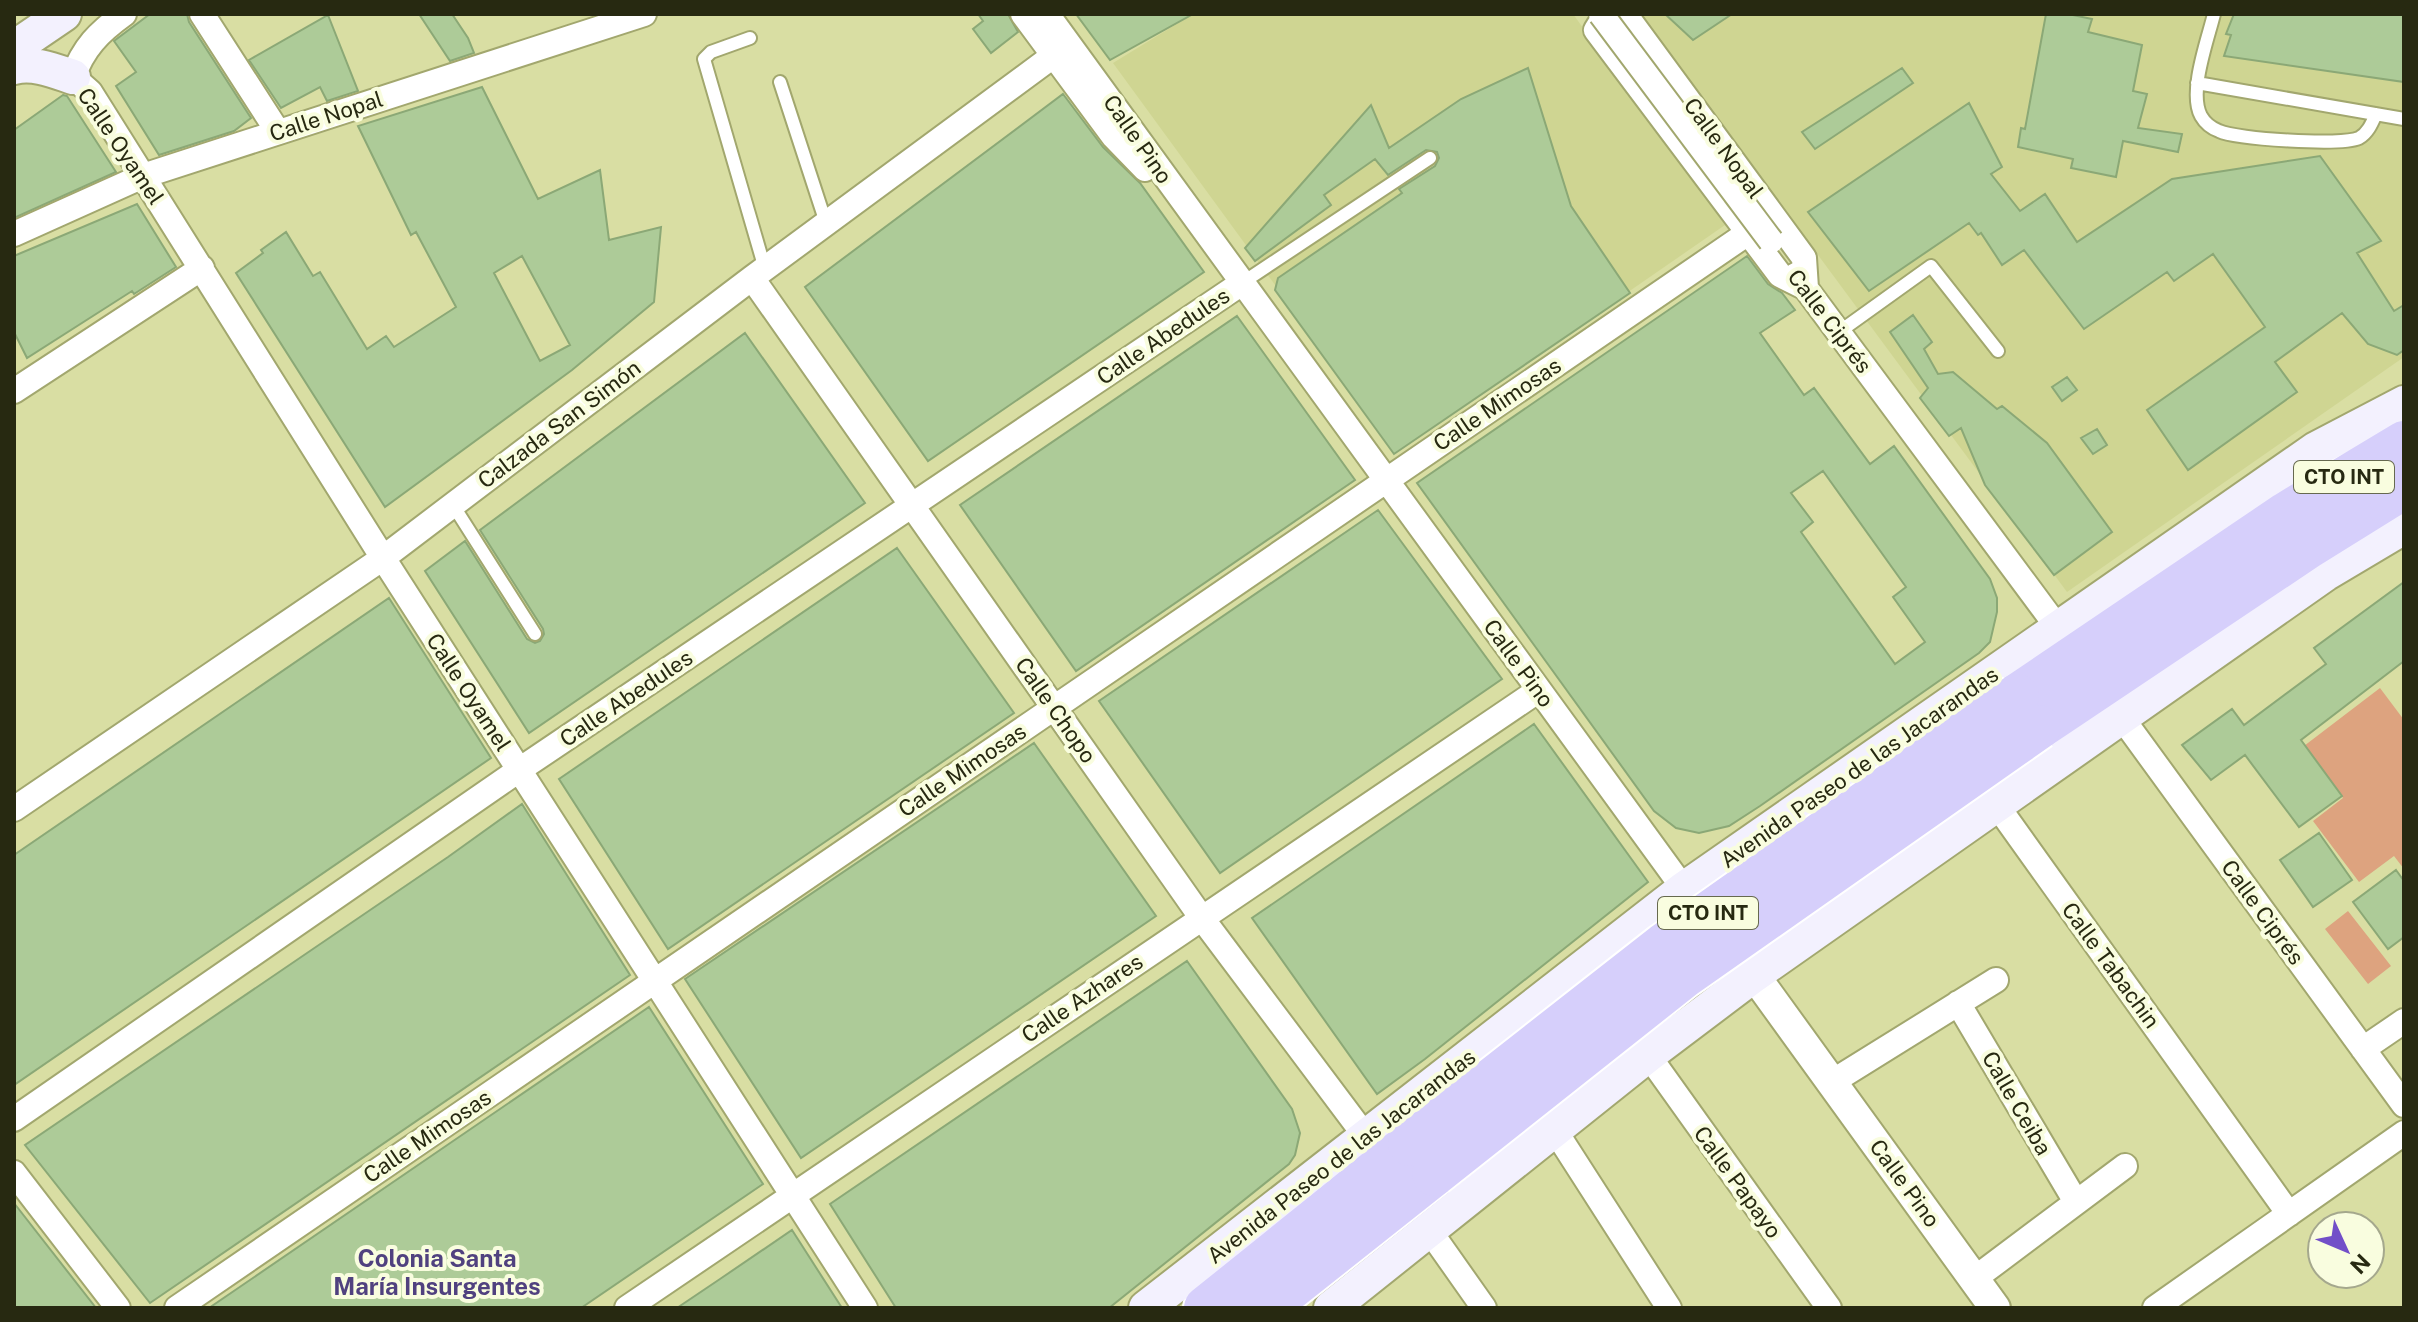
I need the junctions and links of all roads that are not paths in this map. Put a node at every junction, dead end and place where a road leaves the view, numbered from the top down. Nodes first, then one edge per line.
1 (64, 14) edge
2 (124, 14) edge
3 (202, 14) edge
4 (644, 14) edge
5 (1023, 14) edge
6 (1047, 14) edge
7 (1063, 14) edge
8 (1603, 14) edge
9 (1625, 14) edge
10 (2214, 14) edge
11 (750, 38) dead end
12 (19, 46) edge
13 (1053, 56) junction
14 (73, 77) junction
15 (780, 82) dead end
16 (2197, 83) junction
17 (2376, 114) junction
18 (2404, 119) edge
19 (278, 132) junction
20 (1430, 158) dead end
21 (143, 176) junction
22 (1167, 180) junction
23 (826, 223) junction
24 (14, 234) edge
25 (1760, 237) junction
26 (202, 268) junction
27 (758, 273) junction
28 (1242, 283) junction
29 (1806, 288) junction
30 (1839, 332) junction
31 (1998, 351) dead end
32 (2404, 378) edge
33 (14, 390) edge
34 (2404, 403) edge
35 (2404, 443) edge
36 (2316, 449) junction
37 (1386, 479) junction
38 (2404, 487) edge
39 (453, 505) junction
40 (914, 505) junction
41 (2404, 527) edge
42 (383, 558) junction
43 (2058, 628) junction
44 (535, 634) dead end
45 (1539, 690) junction
46 (1053, 707) junction
47 (2028, 712) junction
48 (1931, 717) junction
49 (2122, 718) junction
50 (519, 770) junction
51 (1810, 801) junction
52 (1997, 805) junction
53 (14, 809) edge
54 (1684, 889) junction
55 (1876, 890) junction
56 (1201, 917) junction
57 (1754, 975) junction
58 (1996, 980) dead end
59 (654, 981) junction
60 (1958, 1003) junction
61 (2404, 1021) edge
62 (1478, 1049) junction
63 (2363, 1049) junction
64 (1648, 1055) junction
65 (1832, 1082) junction
66 (2404, 1105) edge
67 (14, 1119) edge
68 (1554, 1129) junction
69 (2404, 1133) edge
70 (1366, 1137) junction
71 (1422, 1159) junction
72 (2125, 1166) dead end
73 (14, 1173) edge
74 (793, 1195) junction
75 (2076, 1202) junction
76 (2289, 1214) junction
77 (1429, 1230) junction
78 (1974, 1279) junction
79 (118, 1308) edge
80 (177, 1308) edge
81 (627, 1308) edge
82 (865, 1308) edge
83 (1146, 1308) edge
84 (1206, 1308) edge
85 (1265, 1308) edge
86 (1331, 1308) edge
87 (1484, 1308) edge
88 (1669, 1308) edge
89 (1829, 1308) edge
90 (1995, 1308) edge
91 (2155, 1308) edge

1 - 12 main road
2 - 14 street
3 - 19 street
4 - 19 street, Calle Nopal
5 - 13 street
6 - 22 street, Calle Pino
7 - 22 street
8 - 25 street, Calle Ciprés, bridge
9 - 29 street, Calle Nopal
10 - 16 lane
11 - 27 lane
12 - 14 main road
13 - 22 street
13 - 23 street, Calzada San Simón
14 - 21 street, Calle Oyamel
15 - 23 lane
16 - 17 lane
16 - 17 lane
17 - 18 lane
19 - 21 street, Calle Nopal
20 - 28 lane
21 - 24 street, Calle Nopal
21 - 26 street, Calle Oyamel
22 - 28 street, Calle Pino
23 - 27 street, Calzada San Simón
25 - 29 street, Calle Ciprés
25 - 37 street, Calle Mimosas
26 - 33 street
26 - 42 street, Calle Oyamel
27 - 39 street, Calzada San Simón
27 - 40 street, Calle Chopo
28 - 37 street, Calle Pino
28 - 40 street, Calle Abedules
29 - 30 street, Calle Ciprés
30 - 31 lane
30 - 43 street, Calle Ciprés
32 - 36 main road
34 - 36 main road, Avenida Paseo de las Jacarandas / CTO INT
35 - 47 highway, CTO INT
36 - 43 main road, Avenida Paseo de las Jacarandas / CTO INT
37 - 45 street, Calle Pino
37 - 46 street, Calle Mimosas
38 - 47 highway, CTO INT
39 - 42 street, Calzada San Simón
39 - 44 lane
40 - 46 street, Calle Chopo
40 - 50 street, Calle Abedules
41 - 49 main road
42 - 50 street, Calle Oyamel
42 - 53 street, Calzada San Simón
43 - 48 main road, Avenida Paseo de las Jacarandas / CTO INT
45 - 54 street, Calle Pino
45 - 56 street, Calle Azhares
46 - 56 street, Calle Chopo
46 - 59 street, Calle Mimosas
47 - 71 highway, CTO INT, bridge
48 - 51 main road, Avenida Paseo de las Jacarandas / CTO INT
48 - 52 street, Calle Tabachin
49 - 52 main road
49 - 63 street, Calle Ciprés
50 - 59 street, Calle Oyamel
50 - 67 street, Calle Abedules
51 - 54 main road, Avenida Paseo de las Jacarandas / CTO INT
51 - 55 main road
52 - 55 main road
52 - 76 street, Calle Tabachin
54 - 57 street, Calle Pino
54 - 62 main road, Avenida Paseo de las Jacarandas / CTO INT
55 - 57 main road
56 - 70 street, Calle Chopo
56 - 74 street, Calle Azhares
57 - 64 main road
57 - 65 street, Calle Pino
58 - 60 street
59 - 74 street, Calle Oyamel
59 - 80 street, Calle Mimosas
60 - 65 street
60 - 75 street, Calle Ceiba
61 - 63 street
62 - 68 main road
62 - 70 main road, Avenida Paseo de las Jacarandas / CTO INT
63 - 66 street, Calle Ciprés
64 - 68 main road
64 - 89 street, Calle Papayo
65 - 78 street, Calle Pino
68 - 77 main road
68 - 88 street
69 - 76 street
70 - 83 main road, Avenida Paseo de las Jacarandas / CTO INT
71 - 84 highway, CTO INT
71 - 85 highway, CTO INT
72 - 75 street
73 - 79 street
74 - 81 street, Calle Azhares
74 - 82 street, Calle Oyamel
75 - 78 street
76 - 91 street
77 - 86 main road
77 - 87 street
78 - 90 street, Calle Pino

